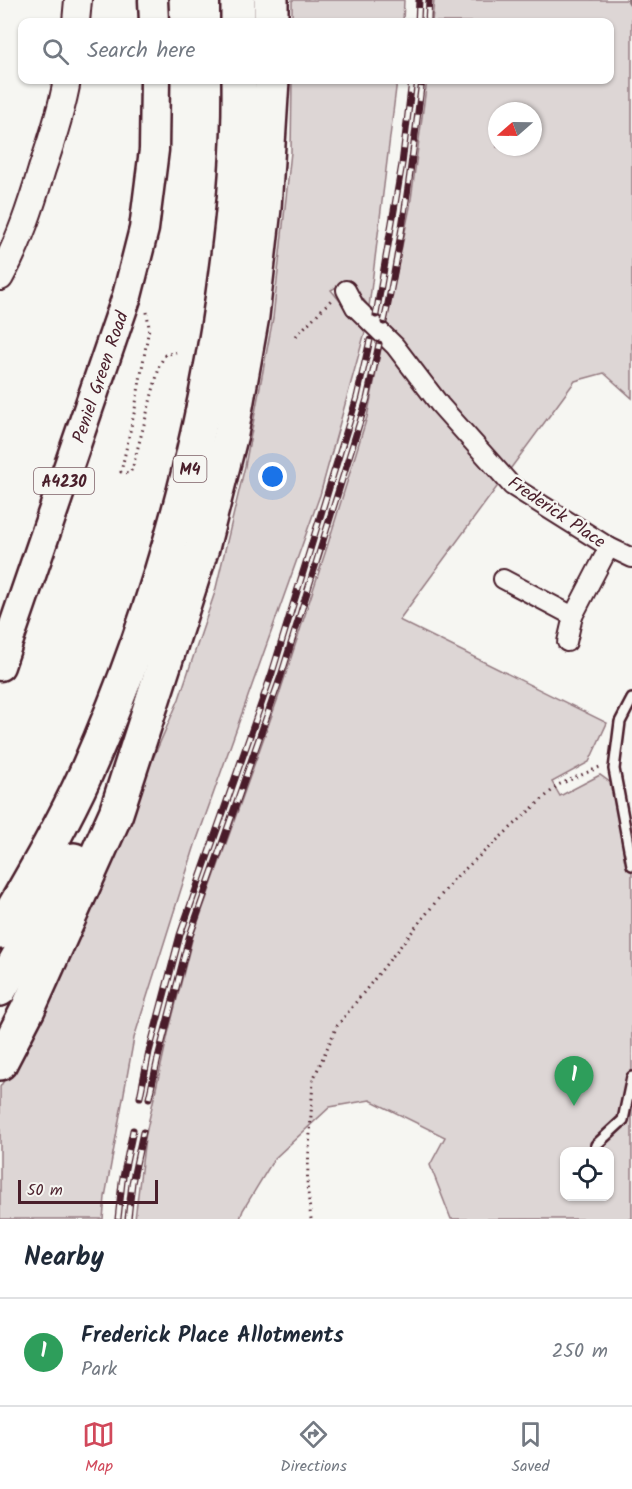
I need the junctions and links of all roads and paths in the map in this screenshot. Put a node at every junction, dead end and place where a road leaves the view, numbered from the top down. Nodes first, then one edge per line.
1 (78, 0) edge
2 (153, 0) edge
3 (238, 0) edge
4 (271, 0) edge
5 (76, 18) edge
6 (154, 18) edge
7 (238, 18) edge
8 (271, 18) edge
9 (66, 84) edge
10 (155, 84) edge
11 (239, 84) edge
12 (272, 84) edge
13 (0, 277) edge
14 (346, 290) joint
15 (146, 310) dead end
16 (296, 336) dead end
17 (176, 352) dead end
18 (609, 547) junction
19 (632, 558) edge
20 (503, 579) dead end
21 (573, 616) junction
22 (567, 642) dead end
23 (0, 666) edge
24 (156, 691) junction
25 (632, 699) edge
26 (616, 758) junction
27 (54, 838) junction
28 (632, 865) edge
29 (0, 906) edge
30 (0, 932) edge
31 (0, 989) edge
32 (0, 1063) edge
33 (632, 1077) edge
34 (596, 1145) dead end
35 (311, 1219) edge

1 - 5 main road
2 - 6 main road
3 - 7 highway
4 - 8 highway
9 - 13 main road
10 - 23 main road, Peniel Green Road / A4230
11 - 27 highway, M4
12 - 24 highway, M4
14 - 16 path
14 - 18 street, Frederick Place
15 - 17 path
18 - 19 street, Frederick Place
18 - 21 street
20 - 21 street
21 - 22 street
24 - 31 highway, M4
24 - 32 highway, M4
25 - 26 lane
26 - 28 lane
26 - 35 path
27 - 29 highway, M4
27 - 30 highway, M4
33 - 34 lane

